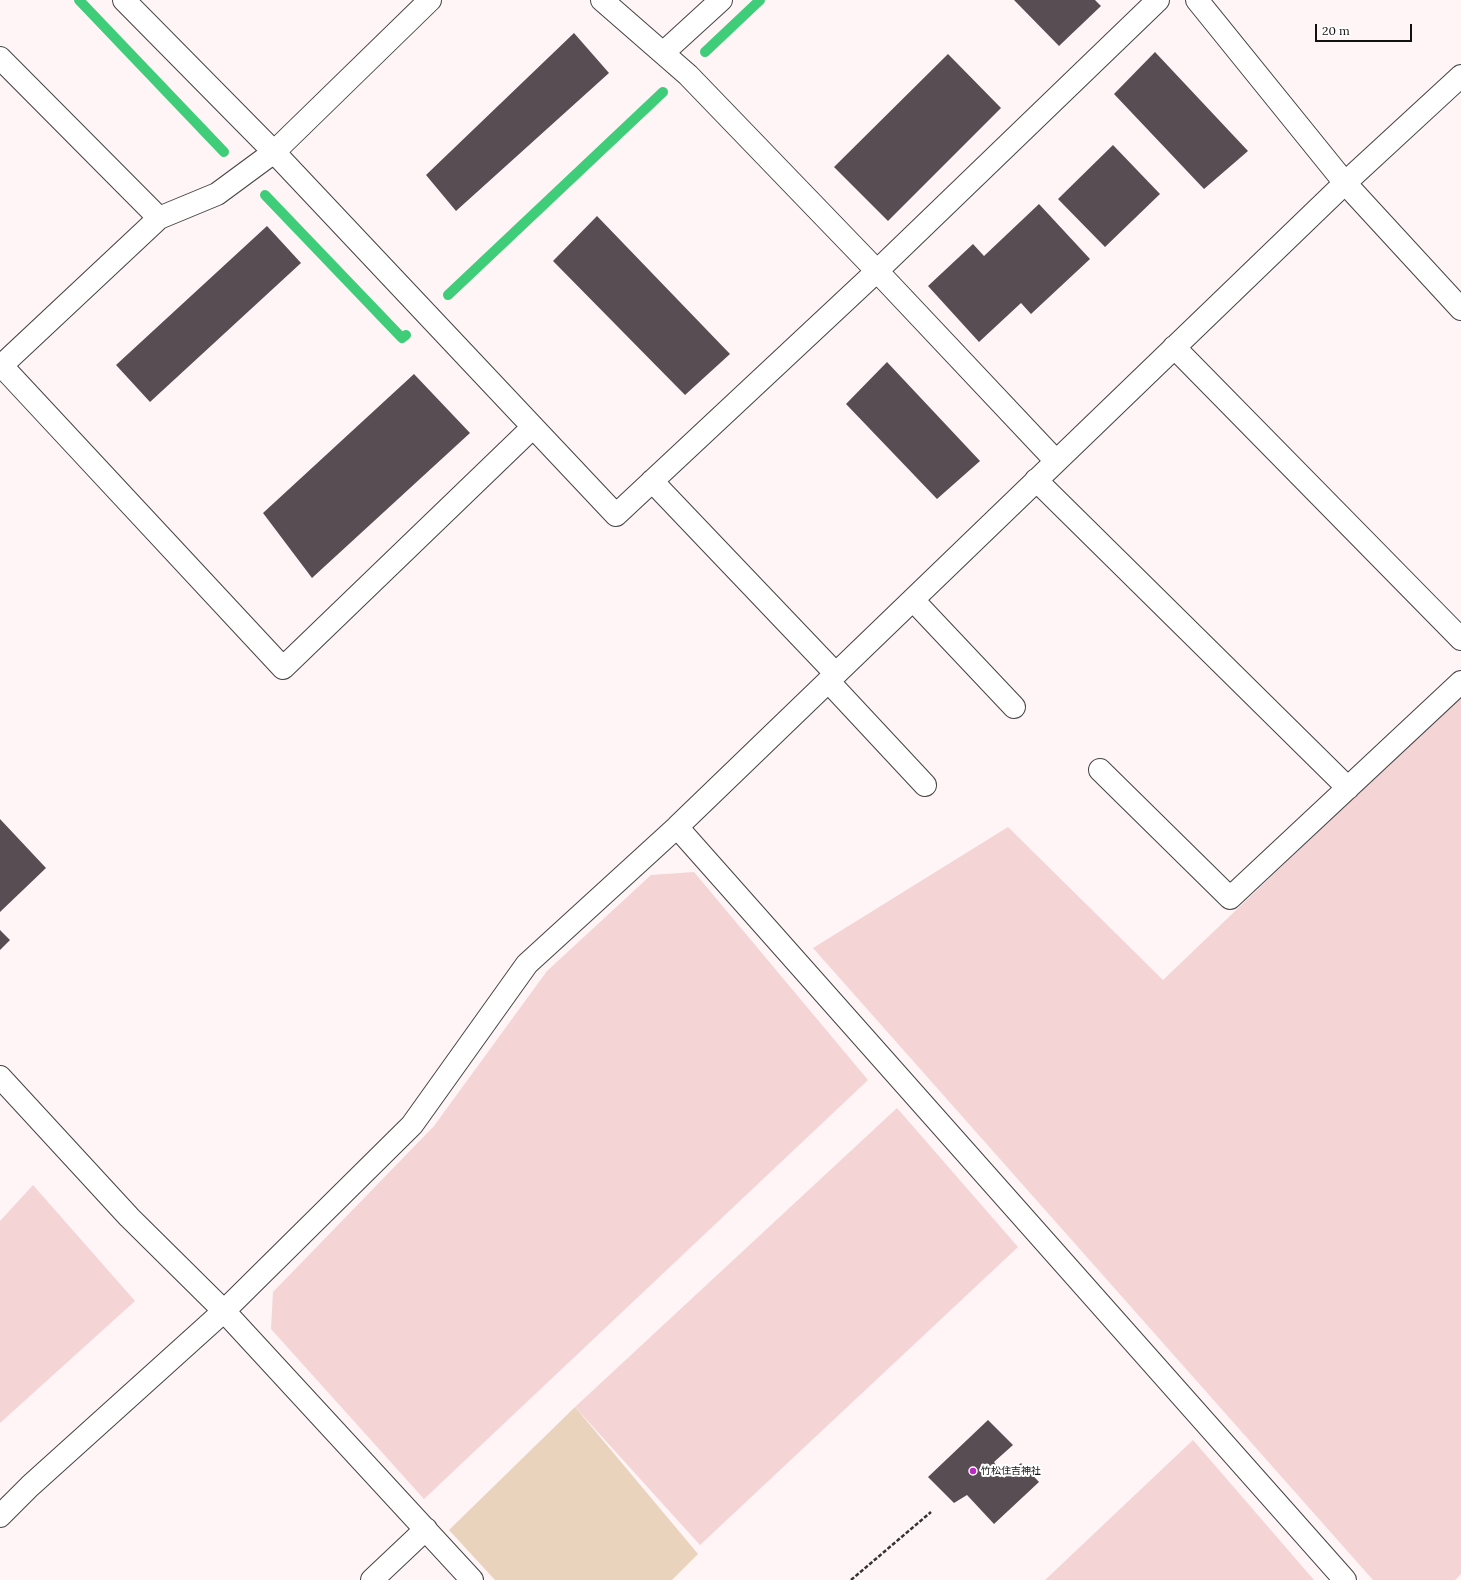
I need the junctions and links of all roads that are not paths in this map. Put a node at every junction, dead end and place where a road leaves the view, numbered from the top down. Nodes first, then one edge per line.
1 (124, 0) edge
2 (430, 0) edge
3 (602, 0) edge
4 (721, 0) edge
5 (1158, 0) edge
6 (1197, 0) edge
7 (663, 53) junction
8 (0, 58) edge
9 (1461, 76) edge
10 (274, 152) junction
11 (1345, 183) junction
12 (159, 218) junction
13 (877, 271) junction
14 (1461, 309) edge
15 (1174, 347) junction
16 (0, 366) edge
17 (533, 427) junction
18 (1056, 461) junction
19 (1036, 480) junction
20 (652, 481) junction
21 (913, 600) junction
22 (1461, 638) edge
23 (832, 677) junction
24 (1461, 682) edge
25 (1014, 707) dead end
26 (1100, 770) dead end
27 (925, 785) dead end
28 (1348, 788) junction
29 (677, 827) junction
30 (0, 1076) edge
31 (224, 1311) junction
32 (0, 1516) edge
33 (426, 1529) junction
34 (372, 1580) edge
35 (472, 1580) edge
36 (1345, 1580) edge

1 - 10 street
2 - 10 street
3 - 7 street
4 - 7 street
5 - 13 street
6 - 11 street
7 - 13 street
8 - 12 street
9 - 11 street
10 - 12 street
10 - 17 street
11 - 14 street
11 - 15 street
12 - 16 street
13 - 18 street
13 - 20 street
15 - 18 street
15 - 22 street
16 - 17 street
17 - 20 street
18 - 19 street
19 - 21 street
19 - 28 street
20 - 23 street
21 - 23 street
21 - 25 street
23 - 27 street
23 - 29 street
24 - 28 street
26 - 28 street
29 - 31 street
29 - 36 street
30 - 31 street
31 - 32 street
31 - 33 street
33 - 34 street
33 - 35 street

